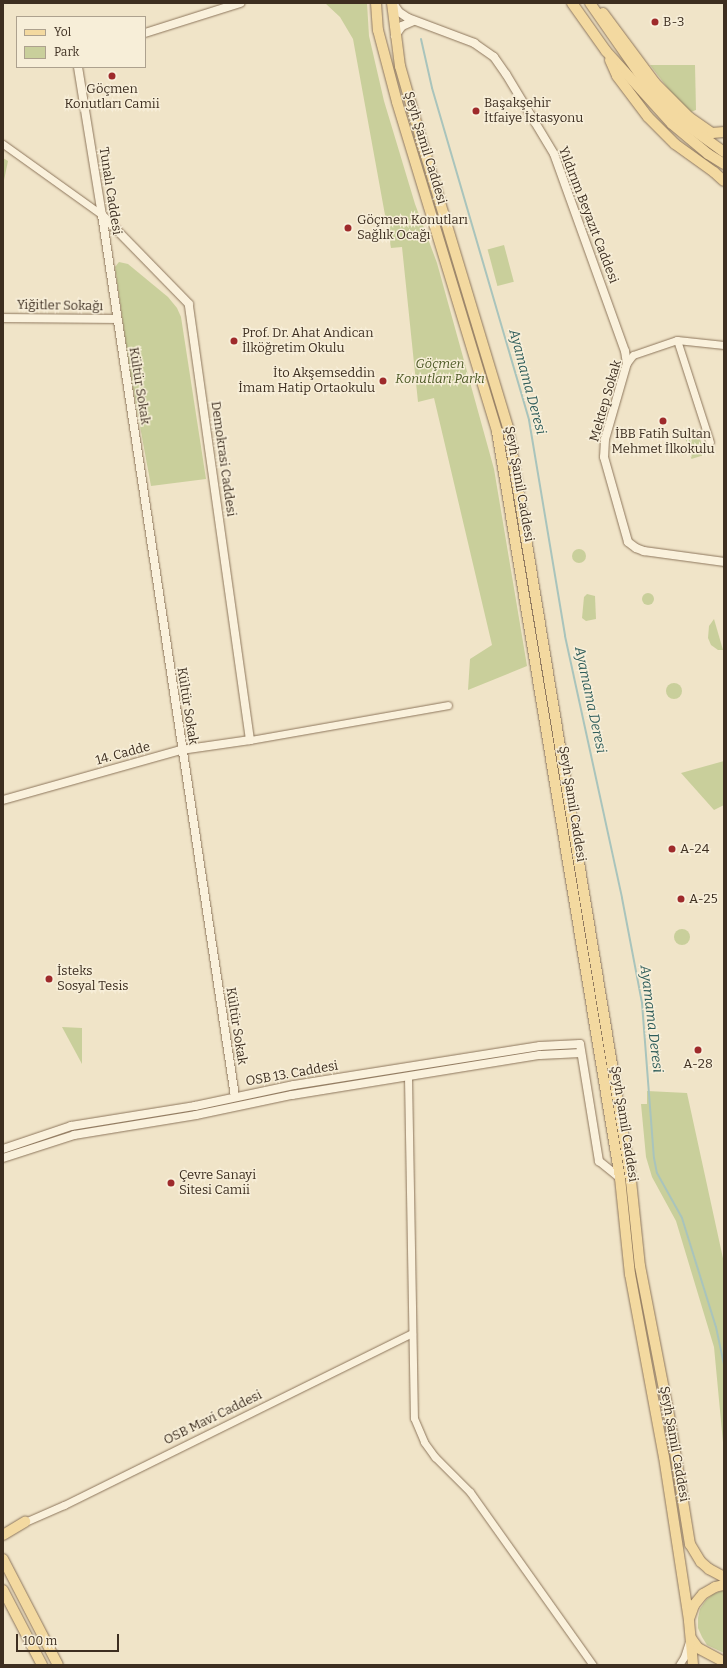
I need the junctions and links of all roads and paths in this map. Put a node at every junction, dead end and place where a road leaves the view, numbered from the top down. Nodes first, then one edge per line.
1 (240, 3) edge
2 (376, 3) edge
3 (392, 3) edge
4 (572, 3) edge
5 (590, 3) edge
6 (594, 3) edge
7 (414, 21) junction
8 (378, 30) junction
9 (394, 32) junction
10 (146, 33) edge
11 (606, 51) junction
12 (78, 68) edge
13 (392, 84) junction
14 (412, 111) junction
15 (722, 134) edge
16 (3, 144) edge
17 (724, 152) edge
18 (724, 164) edge
19 (719, 173) edge
20 (724, 181) edge
21 (102, 215) junction
22 (3, 318) edge
23 (117, 319) junction
24 (677, 340) junction
25 (724, 345) edge
26 (627, 362) junction
27 (710, 442) dead end
28 (724, 562) edge
29 (448, 705) dead end
30 (250, 740) junction
31 (182, 750) junction
32 (3, 800) edge
33 (581, 1053) junction
34 (410, 1067) junction
35 (408, 1077) junction
36 (235, 1096) junction
37 (101, 1120) junction
38 (89, 1122) junction
39 (104, 1129) junction
40 (92, 1131) junction
41 (3, 1149) edge
42 (3, 1158) edge
43 (620, 1178) junction
44 (412, 1333) junction
45 (25, 1522) junction
46 (3, 1528) edge
47 (3, 1535) edge
48 (3, 1559) edge
49 (724, 1577) edge
50 (724, 1585) edge
51 (3, 1590) edge
52 (689, 1621) junction
53 (691, 1638) junction
54 (724, 1662) edge
55 (42, 1665) edge
56 (58, 1665) edge
57 (593, 1665) edge
58 (679, 1665) edge
59 (693, 1665) edge

1 - 10 street
2 - 3 main road
2 - 8 main road, Şeyh Şamil Caddesi
3 - 7 street, Yıldırım Beyazıt Caddesi
3 - 9 main road, Şeyh Şamil Caddesi
4 - 11 main road
5 - 17 main road
6 - 15 main road
7 - 9 street
7 - 26 street, Yıldırım Beyazıt Caddesi
8 - 9 main road
8 - 13 main road, Şeyh Şamil Caddesi
9 - 14 main road, Şeyh Şamil Caddesi
11 - 18 main road
11 - 19 main road
12 - 21 street, Tunalı Caddesi
13 - 14 main road
13 - 43 main road, Şeyh Şamil Caddesi
14 - 49 main road, Şeyh Şamil Caddesi
16 - 21 street
19 - 20 main road
21 - 23 street, Tunalı Caddesi
21 - 30 street, Demokrasi Caddesi
22 - 23 street, Yiğitler Sokağı
23 - 31 street, Kültür Sokak
24 - 25 street, Mektep Sokak
24 - 26 street, Mektep Sokak
24 - 27 street
26 - 28 street, Mektep Sokak
29 - 30 street
30 - 31 street, 14. Cadde
31 - 32 street, 14. Cadde
31 - 36 street, Kültür Sokak
33 - 34 street, OSB 13. Caddesi
33 - 35 street, OSB 13. Caddesi
33 - 43 street
34 - 35 street
34 - 36 street, OSB 13. Caddesi
35 - 39 street, OSB 13. Caddesi
35 - 44 street
36 - 37 street, OSB 13. Caddesi
37 - 38 street, OSB 13. Caddesi
37 - 39 street
38 - 40 street
38 - 41 street, OSB 13. Caddesi
39 - 40 street, OSB 13. Caddesi
40 - 42 street, OSB 13. Caddesi
43 - 52 main road, Şeyh Şamil Caddesi
44 - 45 street, OSB Mavi Caddesi
44 - 57 street
45 - 46 main road
45 - 47 main road
48 - 56 main road
50 - 52 main road
51 - 55 main road
52 - 53 main road, Şeyh Şamil Caddesi
53 - 54 main road
53 - 58 street
53 - 59 main road, Şeyh Şamil Caddesi

